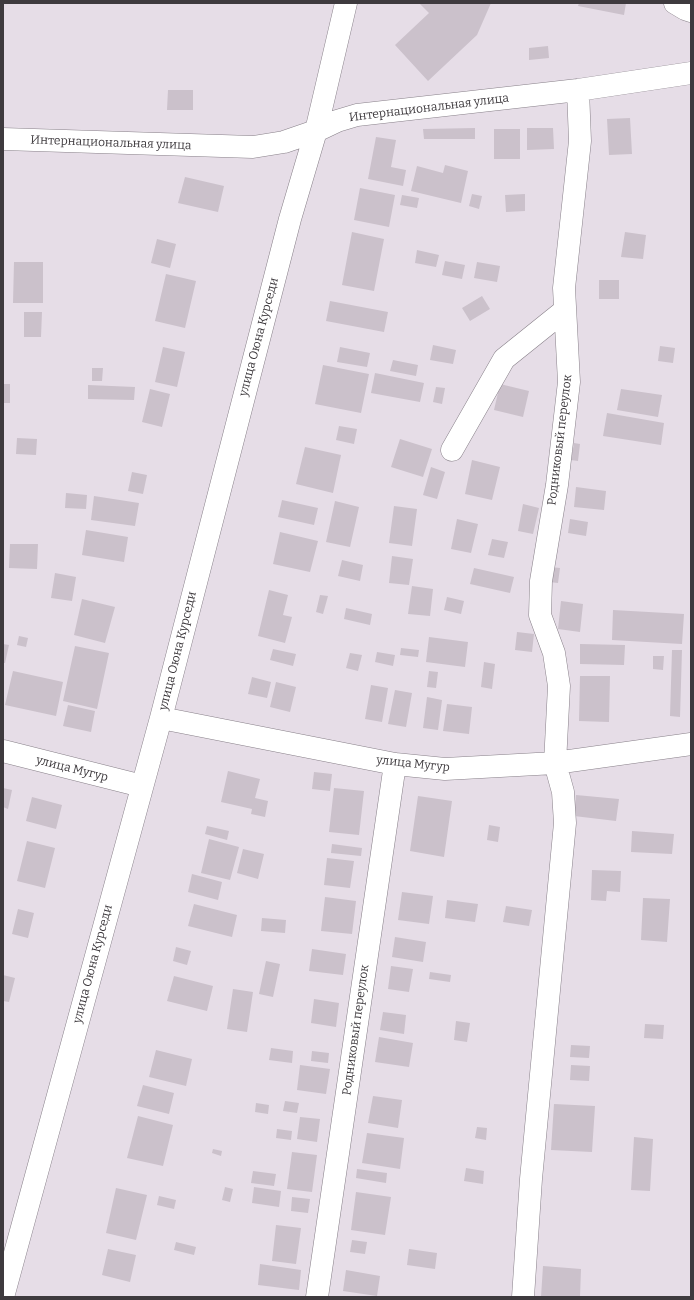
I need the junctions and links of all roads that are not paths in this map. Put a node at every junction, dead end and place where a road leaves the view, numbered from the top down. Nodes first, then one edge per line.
1 (346, 3) edge
2 (675, 3) edge
3 (691, 11) edge
4 (691, 73) edge
5 (578, 90) junction
6 (316, 132) junction
7 (3, 139) edge
8 (565, 310) junction
9 (452, 450) dead end
10 (161, 718) junction
11 (691, 744) edge
12 (3, 751) edge
13 (555, 763) junction
14 (395, 764) junction
15 (142, 786) junction
16 (3, 1297) edge
17 (317, 1297) edge
18 (523, 1297) edge

1 - 6 street, улица Оюна Курседи
2 - 3 street
4 - 5 street, Интернациональная улица
5 - 6 street, Интернациональная улица
5 - 8 street, Родниковый переулок
6 - 7 street, Интернациональная улица
6 - 10 street, улица Оюна Курседи
8 - 9 street
8 - 13 street, Родниковый переулок
10 - 14 street, улица Мугур
10 - 15 street, улица Оюна Курседи
11 - 13 street, улица Мугур
12 - 15 street, улица Мугур
13 - 14 street, улица Мугур
13 - 18 street, Родниковый переулок
14 - 17 street, Родниковый переулок
15 - 16 street, улица Оюна Курседи

